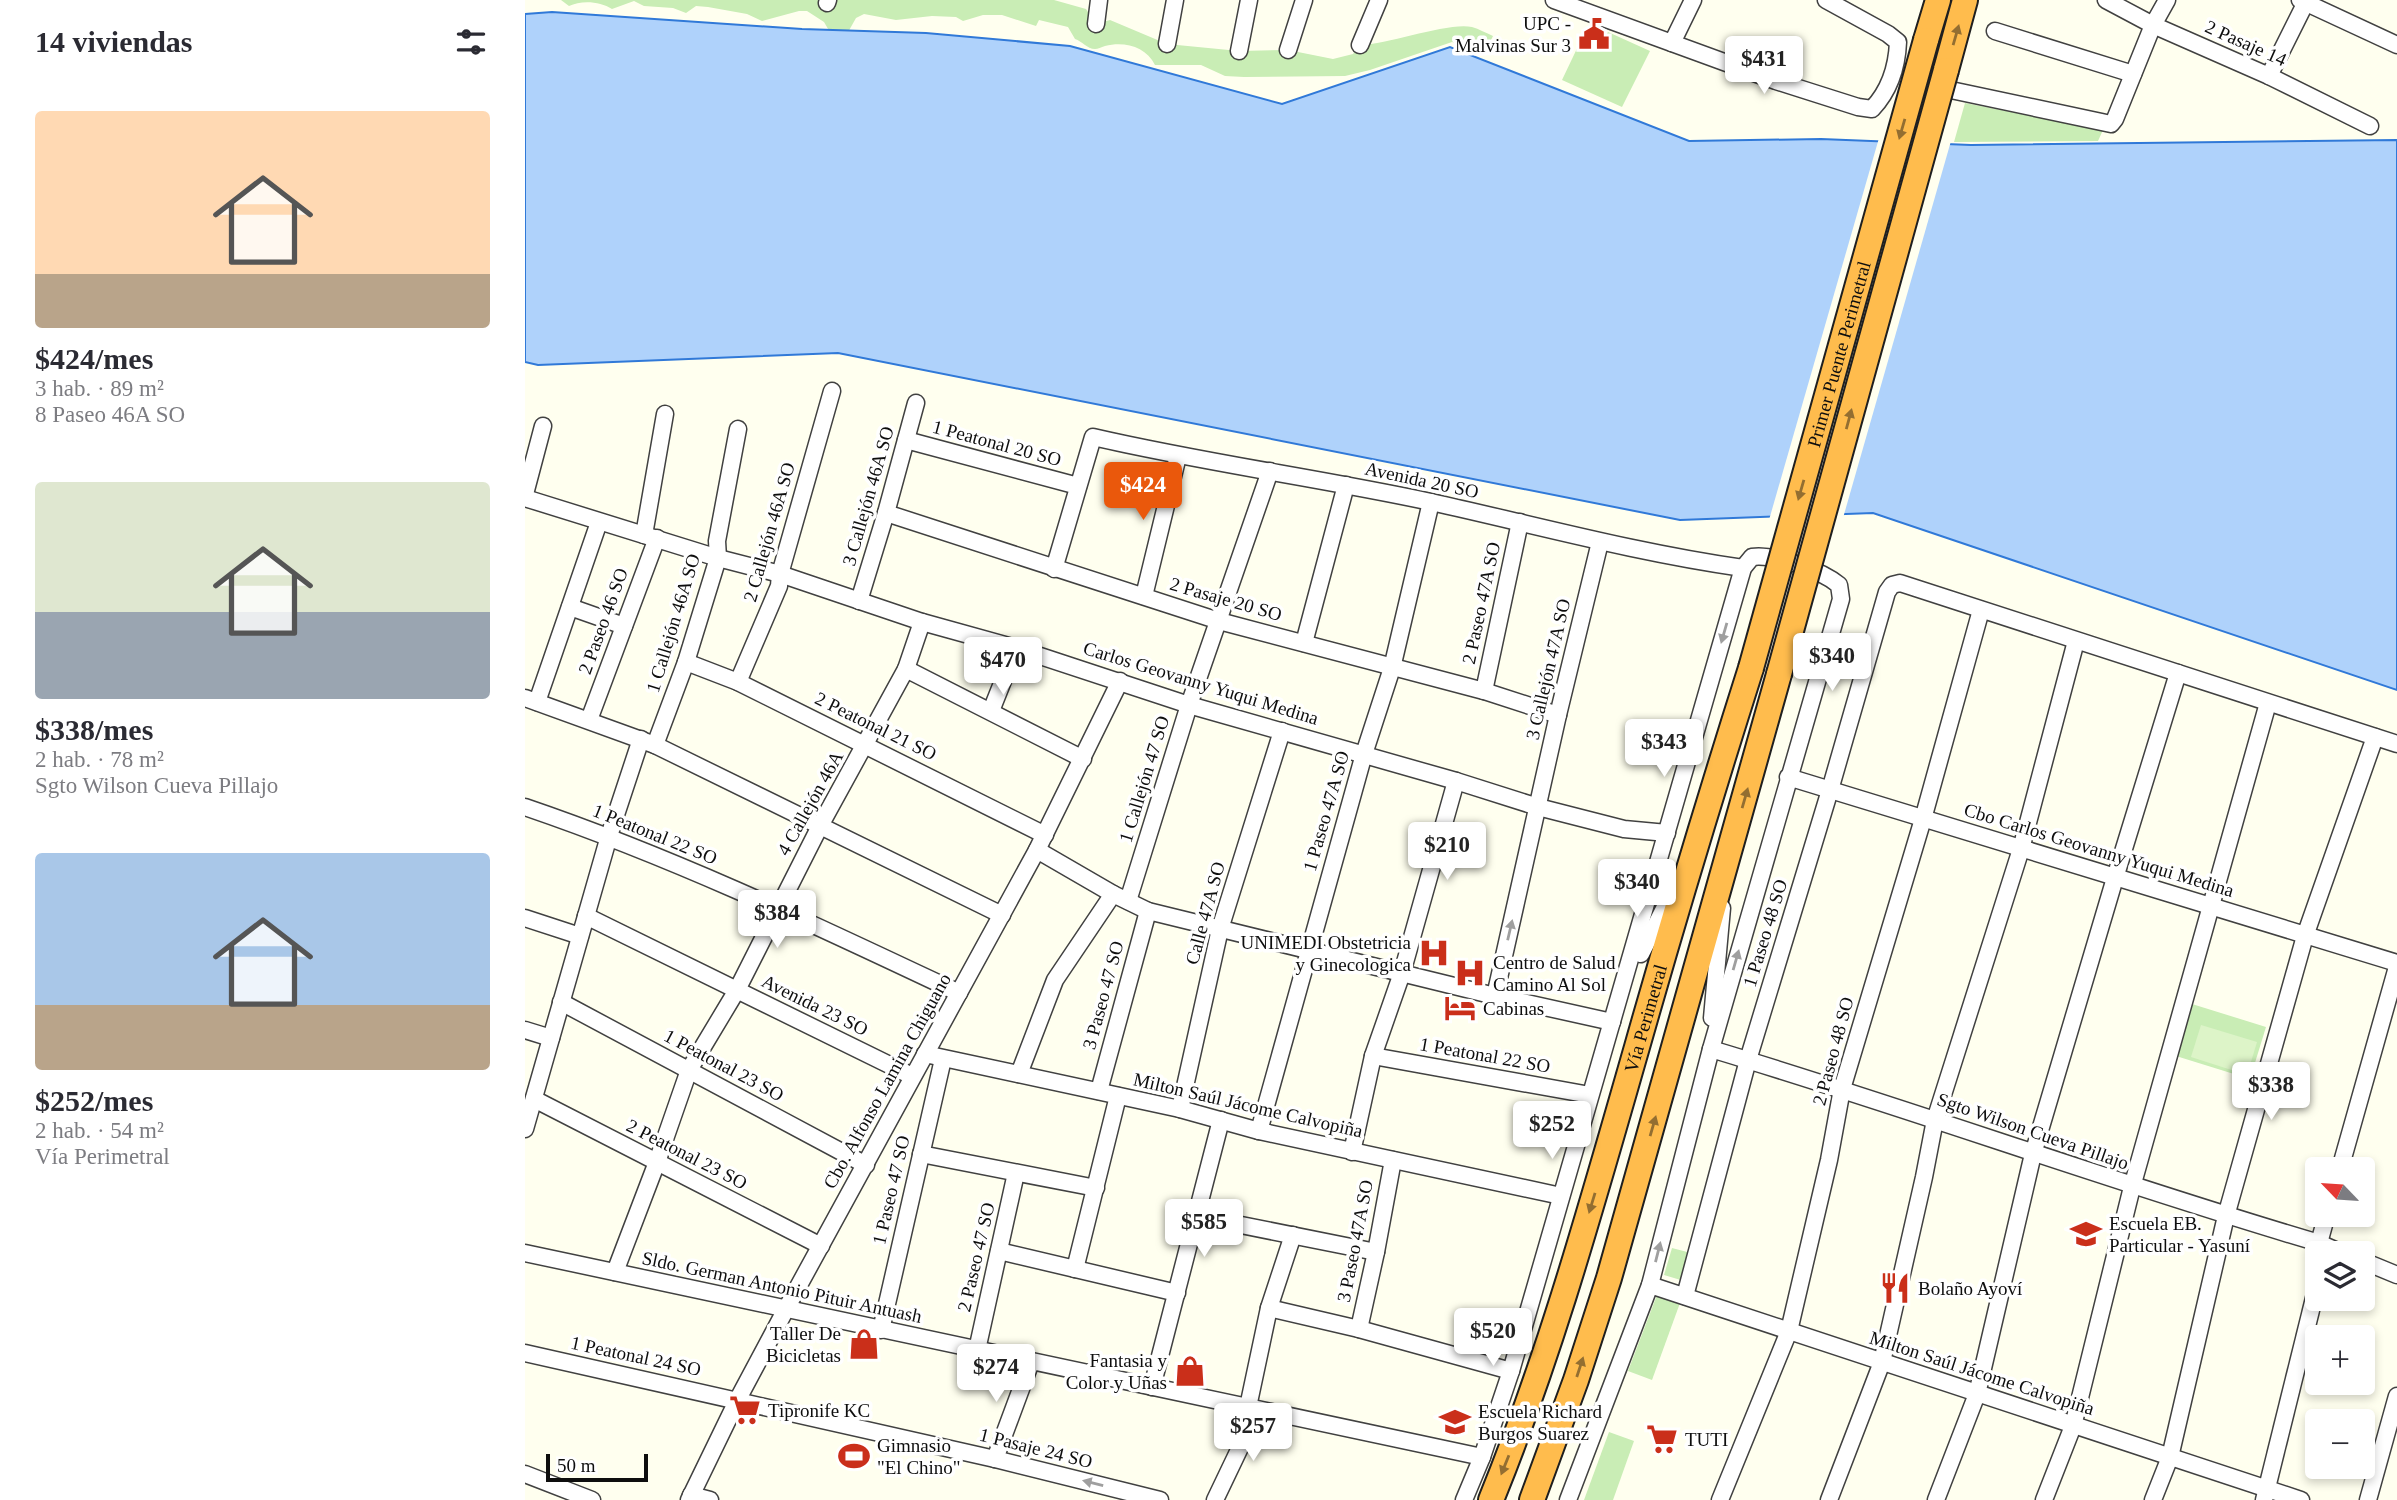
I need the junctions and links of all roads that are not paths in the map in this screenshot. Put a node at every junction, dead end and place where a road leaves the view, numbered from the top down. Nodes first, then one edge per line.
1 (1099, 0) edge
2 (1175, 0) edge
3 (1249, 0) edge
4 (1304, 0) edge
5 (1379, 0) edge
6 (1693, 0) edge
7 (1826, 0) edge
8 (1938, 0) edge
9 (1965, 0) edge
10 (2106, 0) edge
11 (2167, 0) edge
12 (2305, 1) edge
13 (1565, 2) edge
14 (1096, 24) dead end
15 (2153, 25) junction
16 (1995, 31) dead end
17 (1672, 43) junction
18 (1167, 44) dead end
19 (1360, 45) dead end
20 (2397, 45) edge
21 (1288, 50) dead end
22 (1239, 51) dead end
23 (2133, 74) junction
24 (2269, 76) junction
25 (1892, 77) junction
26 (2369, 126) dead end
27 (832, 391) dead end
28 (916, 403) dead end
29 (665, 414) dead end
30 (543, 426) dead end
31 (738, 429) dead end
32 (906, 440) junction
33 (1178, 456) junction
34 (1270, 471) junction
35 (1346, 485) junction
36 (1078, 486) junction
37 (525, 496) edge
38 (1431, 502) junction
39 (886, 513) junction
40 (599, 522) junction
41 (1520, 522) junction
42 (651, 536) junction
43 (1600, 542) junction
44 (718, 558) junction
45 (1743, 568) junction
46 (1054, 569) junction
47 (780, 574) junction
48 (1144, 596) junction
49 (859, 601) junction
50 (570, 607) junction
51 (1981, 610) junction
52 (1219, 621) junction
53 (922, 622) junction
54 (624, 626) junction
55 (2076, 641) junction
56 (1304, 643) junction
57 (1016, 648) junction
58 (685, 662) junction
59 (1392, 668) junction
60 (1751, 668) joint
61 (906, 669) junction
62 (2178, 673) junction
63 (1779, 674) joint
64 (1119, 681) junction
65 (738, 682) junction
66 (1484, 691) junction
67 (531, 700) edge
68 (2268, 703) junction
69 (1189, 705) junction
70 (991, 711) junction
71 (1558, 715) junction
72 (589, 720) junction
73 (1282, 731) junction
74 (2375, 737) junction
75 (648, 742) junction
76 (866, 744) junction
77 (2397, 744) edge
78 (1364, 754) junction
79 (1083, 759) junction
80 (1788, 778) junction
81 (1456, 781) junction
82 (1830, 790) junction
83 (525, 807) edge
84 (1538, 807) junction
85 (1923, 819) junction
86 (820, 826) junction
87 (1667, 834) junction
88 (1045, 835) junction
89 (609, 836) junction
90 (2021, 849) junction
91 (1037, 850) junction
92 (1692, 855) junction
93 (1727, 864) junction
94 (2115, 878) junction
95 (1120, 898) junction
96 (2211, 906) junction
97 (778, 908) junction
98 (1148, 911) junction
99 (1002, 915) junction
100 (586, 916) junction
101 (525, 918) edge
102 (1220, 929) junction
103 (580, 936) junction
104 (2305, 936) junction
105 (1309, 949) junction
106 (2397, 965) edge
107 (1402, 973) junction
108 (737, 990) junction
109 (959, 993) junction
110 (1495, 996) junction
111 (1619, 1001) junction
112 (561, 1002) junction
113 (1612, 1022) junction
114 (525, 1030) edge
115 (551, 1038) junction
116 (1711, 1049) junction
117 (926, 1054) junction
118 (1373, 1056) junction
119 (943, 1059) junction
120 (1748, 1060) junction
121 (689, 1070) junction
122 (1019, 1074) junction
123 (912, 1076) junction
124 (1842, 1088) junction
125 (1099, 1091) junction
126 (1590, 1095) junction
127 (1118, 1096) junction
128 (534, 1099) junction
129 (1180, 1109) junction
130 (1935, 1119) junction
131 (1221, 1120) junction
132 (525, 1129) edge
133 (1259, 1131) junction
134 (1352, 1152) junction
135 (921, 1154) junction
136 (2033, 1154) junction
137 (2343, 1157) edge
138 (1392, 1160) junction
139 (657, 1162) junction
140 (866, 1165) junction
141 (1016, 1173) junction
142 (2132, 1187) junction
143 (1096, 1188) junction
144 (1561, 1196) junction
145 (1196, 1216) junction
146 (2226, 1216) junction
147 (1293, 1235) junction
148 (2305, 1242) edge
149 (821, 1245) junction
150 (999, 1251) junction
151 (1376, 1252) junction
152 (525, 1253) edge
153 (2375, 1266) edge
154 (1075, 1269) junction
155 (615, 1272) junction
156 (2397, 1274) edge
157 (1650, 1285) junction
158 (1177, 1293) junction
159 (1685, 1296) junction
160 (786, 1308) junction
161 (1269, 1308) junction
162 (2311, 1311) edge
163 (1359, 1329) junction
164 (881, 1330) junction
165 (1789, 1331) junction
166 (977, 1350) junction
167 (525, 1353) edge
168 (1031, 1362) junction
169 (1882, 1362) junction
170 (1511, 1371) junction
171 (1151, 1387) junction
172 (1977, 1394) junction
173 (2397, 1395) edge
174 (738, 1399) junction
175 (1253, 1409) junction
176 (2073, 1426) junction
177 (1482, 1457) junction
178 (2170, 1457) junction
179 (995, 1459) junction
180 (525, 1474) edge
181 (2266, 1495) edge
182 (690, 1498) edge
183 (592, 1500) edge
184 (710, 1500) edge
185 (1160, 1500) edge
186 (1215, 1500) edge
187 (1464, 1500) edge
188 (1491, 1500) edge
189 (1532, 1500) edge
190 (1568, 1500) edge
191 (1720, 1500) edge
192 (1829, 1500) edge
193 (1936, 1500) edge
194 (2044, 1500) edge
195 (2153, 1500) edge
196 (2301, 1500) edge
197 (2368, 1500) edge

1 - 14 street
2 - 18 street
3 - 22 street
4 - 21 street
5 - 19 street
6 - 17 street
7 - 25 street
8 -> 60 highway, Primer Puente Perimetral, bridge
63 -> 9 highway, Primer Puente Perimetral, bridge
10 - 15 street, 2 Pasaje 14
11 - 15 street
12 - 20 street
12 - 24 street
13 - 17 street
15 - 23 street
15 - 24 street, 2 Pasaje 14
16 - 23 street
17 - 25 street
23 - 25 street
24 - 26 street, 2 Pasaje 14
27 - 47 street, 2 Callejón 46A SO
28 - 32 street, 3 Callejón 46A SO
29 - 42 street, 2 Paseo 46 SO
30 - 37 street
31 - 44 street, 1 Callejón 46A SO
32 - 36 street, 1 Peatonal 20 SO
32 - 39 street, 3 Callejón 46A SO
33 - 34 street, Avenida 20 SO
33 - 36 street, Avenida 20 SO
33 - 48 street
34 - 35 street, Avenida 20 SO
34 - 52 street, 1 Callejón 47 SO
35 - 38 street, Avenida 20 SO
35 - 56 street
36 - 46 street
37 - 40 street, Carlos Geovanny Yuqui Medina
38 - 41 street, Avenida 20 SO
38 - 59 street, 1 Paseo 47A SO
39 - 46 street, 2 Pasaje 20 SO
39 - 49 street, 3 Callejón 46A SO
40 - 42 street, Carlos Geovanny Yuqui Medina
40 - 50 street
41 - 43 street, Avenida 20 SO
41 - 66 street, 2 Paseo 47A SO
42 - 44 street, Carlos Geovanny Yuqui Medina
42 - 54 street, 2 Paseo 46 SO
43 - 45 street, Avenida 20 SO
43 - 71 street, 3 Callejón 47A SO
44 - 47 street, Carlos Geovanny Yuqui Medina
44 - 58 street, 1 Callejón 46A SO
45 - 80 street, Vía Perimetral
45 -> 87 street, Vía Perimetral
46 - 48 street, 2 Pasaje 20 SO
47 - 49 street, Carlos Geovanny Yuqui Medina
47 - 65 street, 2 Callejón 46A SO
48 - 52 street, 2 Pasaje 20 SO
49 - 53 street, Carlos Geovanny Yuqui Medina
50 - 54 street
50 - 67 street
51 - 55 street
51 - 82 street, 1 Paseo 48 SO
51 - 85 street, 2 Paseo 48 SO
52 - 56 street, 2 Pasaje 20 SO
52 - 69 street, 1 Callejón 47 SO
53 - 57 street, Carlos Geovanny Yuqui Medina
53 - 61 street, 4 Callejón 46A
54 - 72 street, 2 Paseo 46 SO
55 - 62 street
55 - 90 street
56 - 59 street, 2 Pasaje 20 SO
57 - 64 street, Carlos Geovanny Yuqui Medina
57 - 70 street
58 - 65 street, 2 Peatonal 21 SO
58 - 75 street, 1 Callejón 46A SO
59 - 66 street, 2 Pasaje 20 SO
59 - 78 street, 1 Paseo 47A SO
60 - 92 highway, Vía Perimetral
61 - 70 street
61 - 76 street, 4 Callejón 46A
62 - 68 street
62 - 94 street
93 -> 63 highway, Vía Perimetral
64 - 69 street, Carlos Geovanny Yuqui Medina
64 - 79 street, Cbo. Alfonso Lamina Chiguano
65 - 76 street, 2 Peatonal 21 SO
66 - 71 street, 2 Pasaje 20 SO
67 - 72 street
68 - 74 street
68 - 96 street
69 - 73 street, Carlos Geovanny Yuqui Medina
69 - 95 street, 1 Callejón 47 SO
70 - 79 street
71 - 84 street, 3 Callejón 47A SO
72 - 75 street
73 - 78 street, Carlos Geovanny Yuqui Medina
73 - 102 street, Calle 47A SO
74 - 77 street
74 - 104 street
75 - 86 street
75 - 89 street, 1 Callejón 46A SO
76 - 86 street, 4 Callejón 46A
76 - 88 street, 2 Peatonal 21 SO
78 - 81 street, Carlos Geovanny Yuqui Medina
78 - 105 street, 1 Paseo 47A SO
79 - 88 street, Cbo. Alfonso Lamina Chiguano
80 - 82 street, Cbo Carlos Geovanny Yuqui Medina
116 -> 80 street, Vía Perimetral
81 - 84 street, Carlos Geovanny Yuqui Medina
81 - 107 street
82 - 85 street, Cbo Carlos Geovanny Yuqui Medina
82 - 120 street, 1 Paseo 48 SO
83 - 89 street, 1 Peatonal 22 SO
84 - 87 street, Carlos Geovanny Yuqui Medina
110 -> 84 street
85 - 90 street, Cbo Carlos Geovanny Yuqui Medina
85 - 124 street, 2 Paseo 48 SO
86 - 97 street, 4 Callejón 46A
86 - 99 street
87 - 111 street, Vía Perimetral
88 - 91 street, Cbo. Alfonso Lamina Chiguano
89 - 97 street, 1 Peatonal 22 SO
89 - 100 street, 1 Callejón 46A SO
90 - 94 street, Cbo Carlos Geovanny Yuqui Medina
90 - 130 street
91 - 95 street
91 - 99 street, Cbo. Alfonso Lamina Chiguano
92 - 111 street, Vía Perimetral
92 -> 188 highway, Vía Perimetral
93 - 116 street, Vía Perimetral
189 -> 93 highway, Vía Perimetral
94 - 96 street, Cbo Carlos Geovanny Yuqui Medina
94 - 136 street
95 - 98 street
95 - 122 street
96 - 104 street, Cbo Carlos Geovanny Yuqui Medina
96 - 142 street
97 - 108 street, 4 Callejón 46A
97 - 109 street, 1 Peatonal 22 SO
98 - 102 street
98 - 125 street, 3 Paseo 47 SO
99 - 109 street, Cbo. Alfonso Lamina Chiguano
100 - 103 street, 1 Callejón 46A SO
100 - 108 street, Avenida 23 SO
101 - 103 street
102 - 105 street
102 - 129 street, Calle 47A SO
103 - 112 street, 1 Callejón 46A SO
104 - 106 street, Cbo Carlos Geovanny Yuqui Medina
104 - 146 street
105 - 107 street
105 - 133 street, 1 Paseo 47A SO
106 - 137 street
107 - 110 street
107 - 118 street
108 - 121 street, 4 Callejón 46A
108 - 123 street, Avenida 23 SO
109 - 117 street, Cbo. Alfonso Lamina Chiguano
110 - 113 street
111 - 113 street, Vía Perimetral
112 - 115 street, 1 Callejón 46A SO
112 - 121 street, 1 Peatonal 23 SO
113 - 126 street, Vía Perimetral
114 - 115 street
115 - 128 street, 1 Callejón 46A SO
116 - 120 street, Sgto Wilson Cueva Pillajo
157 -> 116 street, Vía Perimetral
117 - 119 street, Milton Saúl Jácome Calvopiña
117 - 123 street, Cbo. Alfonso Lamina Chiguano
118 - 126 street, 1 Peatonal 22 SO
118 - 134 street
119 - 122 street, Milton Saúl Jácome Calvopiña
119 - 135 street, 1 Paseo 47 SO
120 - 124 street, Sgto Wilson Cueva Pillajo
120 - 159 street, 1 Paseo 48 SO
121 - 139 street, 4 Callejón 46A
121 - 140 street, 1 Peatonal 23 SO
122 - 125 street, Milton Saúl Jácome Calvopiña
123 - 140 street, Cbo. Alfonso Lamina Chiguano
124 - 130 street, Sgto Wilson Cueva Pillajo
124 - 165 street, 2 Paseo 48 SO
125 - 127 street, Milton Saúl Jácome Calvopiña
126 - 144 street, Vía Perimetral
127 - 129 street, Milton Saúl Jácome Calvopiña
127 - 143 street
128 - 132 street, 1 Callejón 46A SO
128 - 139 street, 2 Peatonal 23 SO
129 - 131 street, Milton Saúl Jácome Calvopiña
130 - 136 street, Sgto Wilson Cueva Pillajo
130 - 169 street
131 - 133 street, Milton Saúl Jácome Calvopiña
131 - 145 street
133 - 134 street, Milton Saúl Jácome Calvopiña
134 - 138 street, Milton Saúl Jácome Calvopiña
135 - 141 street
135 - 164 street, 1 Paseo 47 SO
136 - 142 street, Sgto Wilson Cueva Pillajo
136 - 172 street
138 - 144 street, Milton Saúl Jácome Calvopiña
138 - 151 street, 3 Paseo 47A SO
139 - 149 street, 2 Peatonal 23 SO
139 - 155 street, 4 Callejón 46A
140 - 149 street, Cbo. Alfonso Lamina Chiguano
141 - 143 street
141 - 150 street, 2 Paseo 47 SO
142 - 146 street, Sgto Wilson Cueva Pillajo
142 - 176 street
143 - 154 street
144 - 170 street, Vía Perimetral
145 - 147 street
145 - 158 street
146 - 148 street, Sgto Wilson Cueva Pillajo
146 - 178 street
147 - 151 street
147 - 161 street
149 - 160 street, Cbo. Alfonso Lamina Chiguano
150 - 154 street
150 - 166 street, 2 Paseo 47 SO
151 - 163 street, 3 Paseo 47A SO
152 - 155 street, Sldo. German Antonio Pituir Antuash
153 - 156 street
154 - 158 street
155 - 160 street, Sldo. German Antonio Pituir Antuash
157 - 159 street, Milton Saúl Jácome Calvopiña
157 - 190 street, Vía Perimetral
158 - 171 street
159 - 165 street, Milton Saúl Jácome Calvopiña
160 - 164 street, Sldo. German Antonio Pituir Antuash
160 - 174 street, Cbo. Alfonso Lamina Chiguano
161 - 163 street
161 - 175 street
162 - 181 street
163 - 170 street
164 - 166 street, Sldo. German Antonio Pituir Antuash
165 - 169 street, Milton Saúl Jácome Calvopiña
165 - 191 street, 2 Paseo 48 SO
166 - 168 street, Sldo. German Antonio Pituir Antuash
167 - 174 street, 1 Peatonal 24 SO
168 - 171 street, Sldo. German Antonio Pituir Antuash
168 - 179 street
169 - 172 street, Milton Saúl Jácome Calvopiña
169 - 192 street
170 - 177 street, Vía Perimetral
171 - 175 street, Sldo. German Antonio Pituir Antuash
172 - 176 street, Milton Saúl Jácome Calvopiña
172 - 193 street
173 - 197 street
174 - 179 street, 1 Pasaje 24 SO
174 - 182 street, Cbo. Alfonso Lamina Chiguano
175 - 177 street, Sldo. German Antonio Pituir Antuash
175 - 186 street
176 - 178 street, Milton Saúl Jácome Calvopiña
176 - 194 street
177 - 187 street, Vía Perimetral
178 - 181 street, Milton Saúl Jácome Calvopiña
178 - 195 street
185 -> 179 street, 1 Pasaje 24 SO
180 - 183 street
181 - 196 street, Milton Saúl Jácome Calvopiña
182 - 184 street

